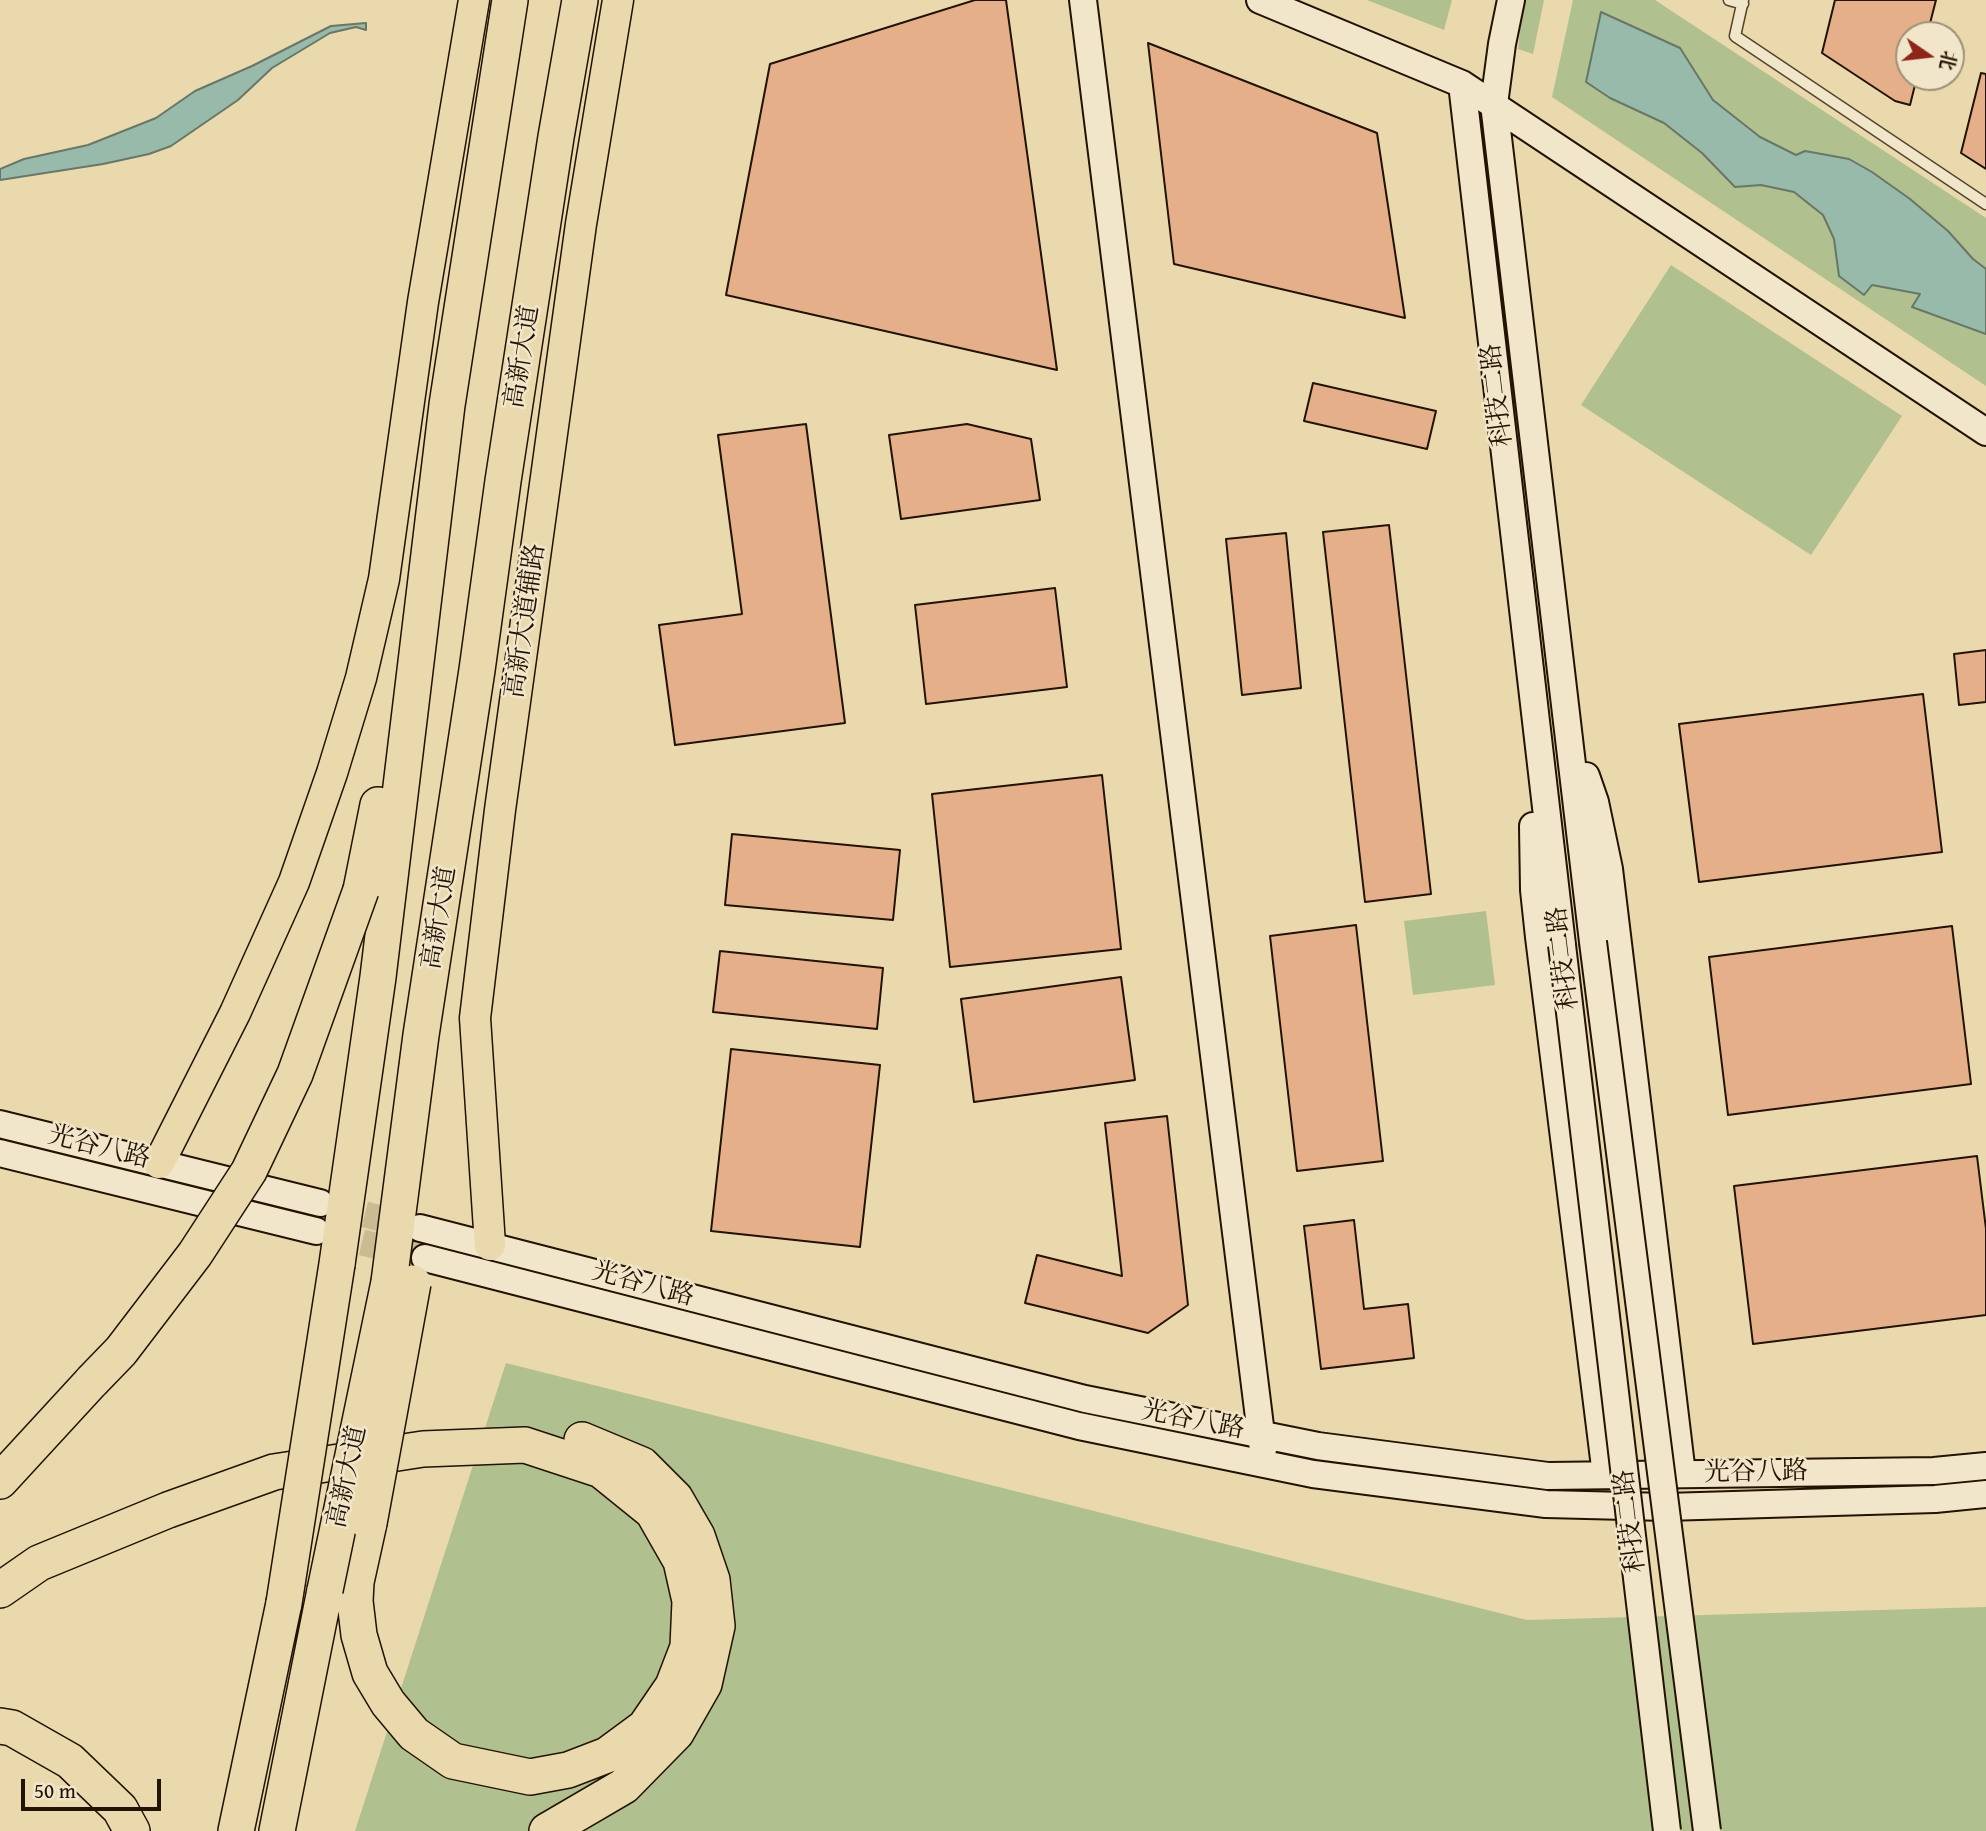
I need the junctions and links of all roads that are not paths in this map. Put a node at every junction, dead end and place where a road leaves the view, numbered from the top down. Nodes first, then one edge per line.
1 (474, 0) edge
2 (494, 0) edge
3 (510, 0) edge
4 (580, 0) edge
5 (618, 0) edge
6 (1083, 0) edge
7 (1259, 0) edge
8 (1511, 0) edge
9 (1728, 0) edge
10 (1743, 2) edge
11 (501, 43) junction
12 (1462, 84) junction
13 (1494, 104) junction
14 (1986, 204) edge
15 (580, 224) junction
16 (522, 366) junction
17 (447, 405) junction
18 (1986, 432) edge
19 (1569, 729) junction
20 (1537, 734) junction
21 (397, 825) junction
22 (453, 834) junction
23 (0, 1124) edge
24 (0, 1153) edge
25 (159, 1163) junction
26 (320, 1203) tunnel mouth
27 (420, 1228) tunnel mouth
28 (316, 1231) tunnel mouth
29 (490, 1245) junction
30 (409, 1274) junction
31 (1261, 1435) junction
32 (1264, 1464) junction
33 (1986, 1466) edge
34 (1682, 1474) junction
35 (1606, 1475) junction
36 (0, 1481) edge
37 (1986, 1494) edge
38 (0, 1565) edge
39 (0, 1590) edge
40 (0, 1726) edge
41 (132, 1831) edge
42 (236, 1831) edge
43 (277, 1831) edge
44 (547, 1831) edge
45 (1668, 1831) edge
46 (1707, 1831) edge

1 - 25 main road
2 - 11 main road
3 - 11 highway, 高新大道
4 - 16 highway, 高新大道
5 - 15 main road, 高新大道辅路
6 - 31 street
7 - 12 street
8 - 13 street, 科技二路
9 - 10 lane
10 - 14 lane
11 - 17 highway, 高新大道
12 - 13 street
12 - 20 street, 科技二路
13 - 18 street
13 - 19 street, 科技二路
15 - 16 main road
15 - 29 main road, 高新大道辅路
16 - 22 highway, 高新大道
17 - 21 highway, 高新大道
17 - 36 highway, bridge
19 - 34 street
19 - 46 street, 科技二路, bridge
20 - 35 street
20 - 45 street, 科技二路, bridge
21 - 22 highway
21 - 42 highway, 高新大道, bridge
22 - 30 highway, 高新大道
23 - 25 street, 光谷八路
24 - 28 street, 光谷八路
25 - 26 street, 光谷八路
27 - 29 street, 光谷八路
29 - 31 street, 光谷八路
30 - 32 street, 光谷八路
30 - 39 highway, bridge
30 - 43 highway, 高新大道, bridge
31 - 32 street
31 - 35 street, 光谷八路
32 - 37 street, 光谷八路
33 - 34 street, 光谷八路
34 - 35 street, 光谷八路
38 - 44 highway
40 - 41 highway

